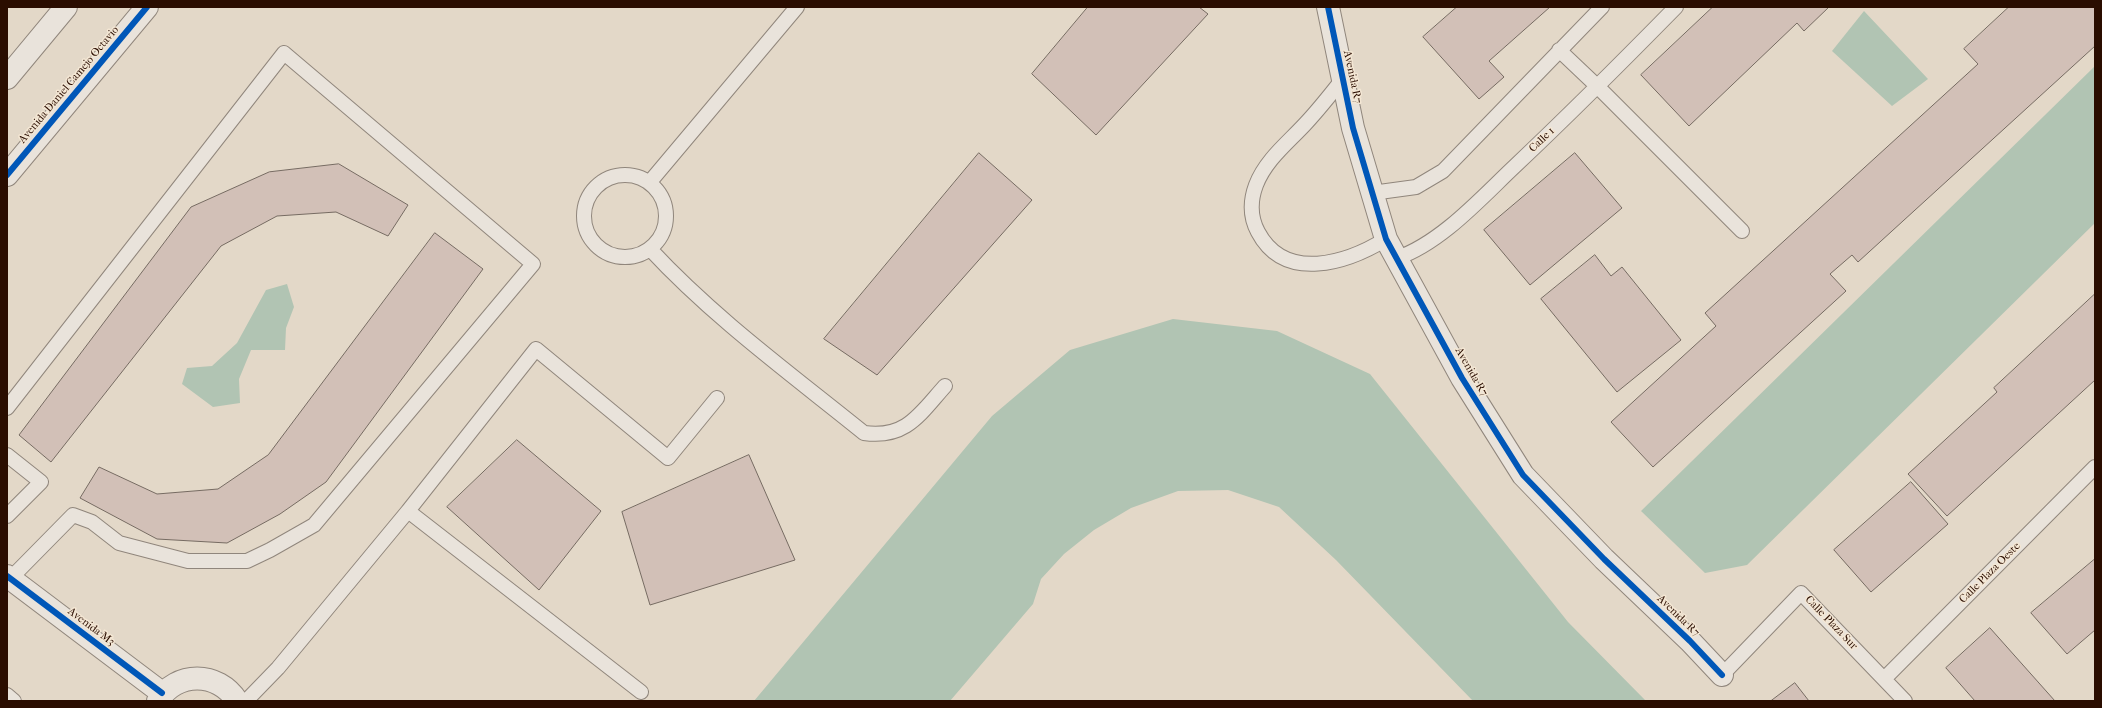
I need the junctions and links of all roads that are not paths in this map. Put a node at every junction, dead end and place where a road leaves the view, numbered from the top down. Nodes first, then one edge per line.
1 (66, 7) edge
2 (147, 7) edge
3 (797, 7) edge
4 (1328, 7) edge
5 (1602, 7) edge
6 (1676, 7) edge
7 (1559, 50) junction
8 (7, 78) edge
9 (1342, 80) junction
10 (1598, 87) junction
11 (7, 176) edge
12 (649, 183) junction
13 (1372, 193) junction
14 (1742, 231) dead end
15 (1386, 239) junction
16 (650, 248) junction
17 (1396, 258) junction
18 (945, 386) dead end
19 (716, 398) dead end
20 (7, 408) edge
21 (7, 455) edge
22 (2095, 467) edge
23 (408, 511) junction
24 (7, 516) edge
25 (9, 577) edge
26 (1722, 675) joint
27 (1884, 679) junction
28 (641, 692) dead end
29 (7, 695) edge
30 (160, 697) edge
31 (14, 701) edge
32 (237, 701) edge
33 (246, 701) edge
34 (1905, 701) edge

1 - 8 street
2 - 11 street, Avenida Daniel Camejo Octavio
3 - 12 lane
4 - 9 street, Avenida R7
5 - 7 lane
6 - 10 lane, Calle 1
7 - 10 lane
7 - 13 lane
9 - 13 street, Avenida R7
9 - 15 lane
10 - 14 lane
10 - 17 lane, Calle 1
12 - 16 lane
12 - 16 lane
13 - 15 street, Avenida R7
15 - 17 street, Avenida R7
16 - 18 lane
17 - 26 street, Avenida R7
19 - 23 lane
20 - 25 lane
21 - 24 lane
22 - 27 lane, Calle Plaza Oeste
23 - 28 lane
23 - 33 lane
25 - 30 street, Avenida M3
26 - 27 lane, Calle Plaza Sur
27 - 34 lane, Calle Plaza Sur
29 - 31 lane
30 - 32 street

